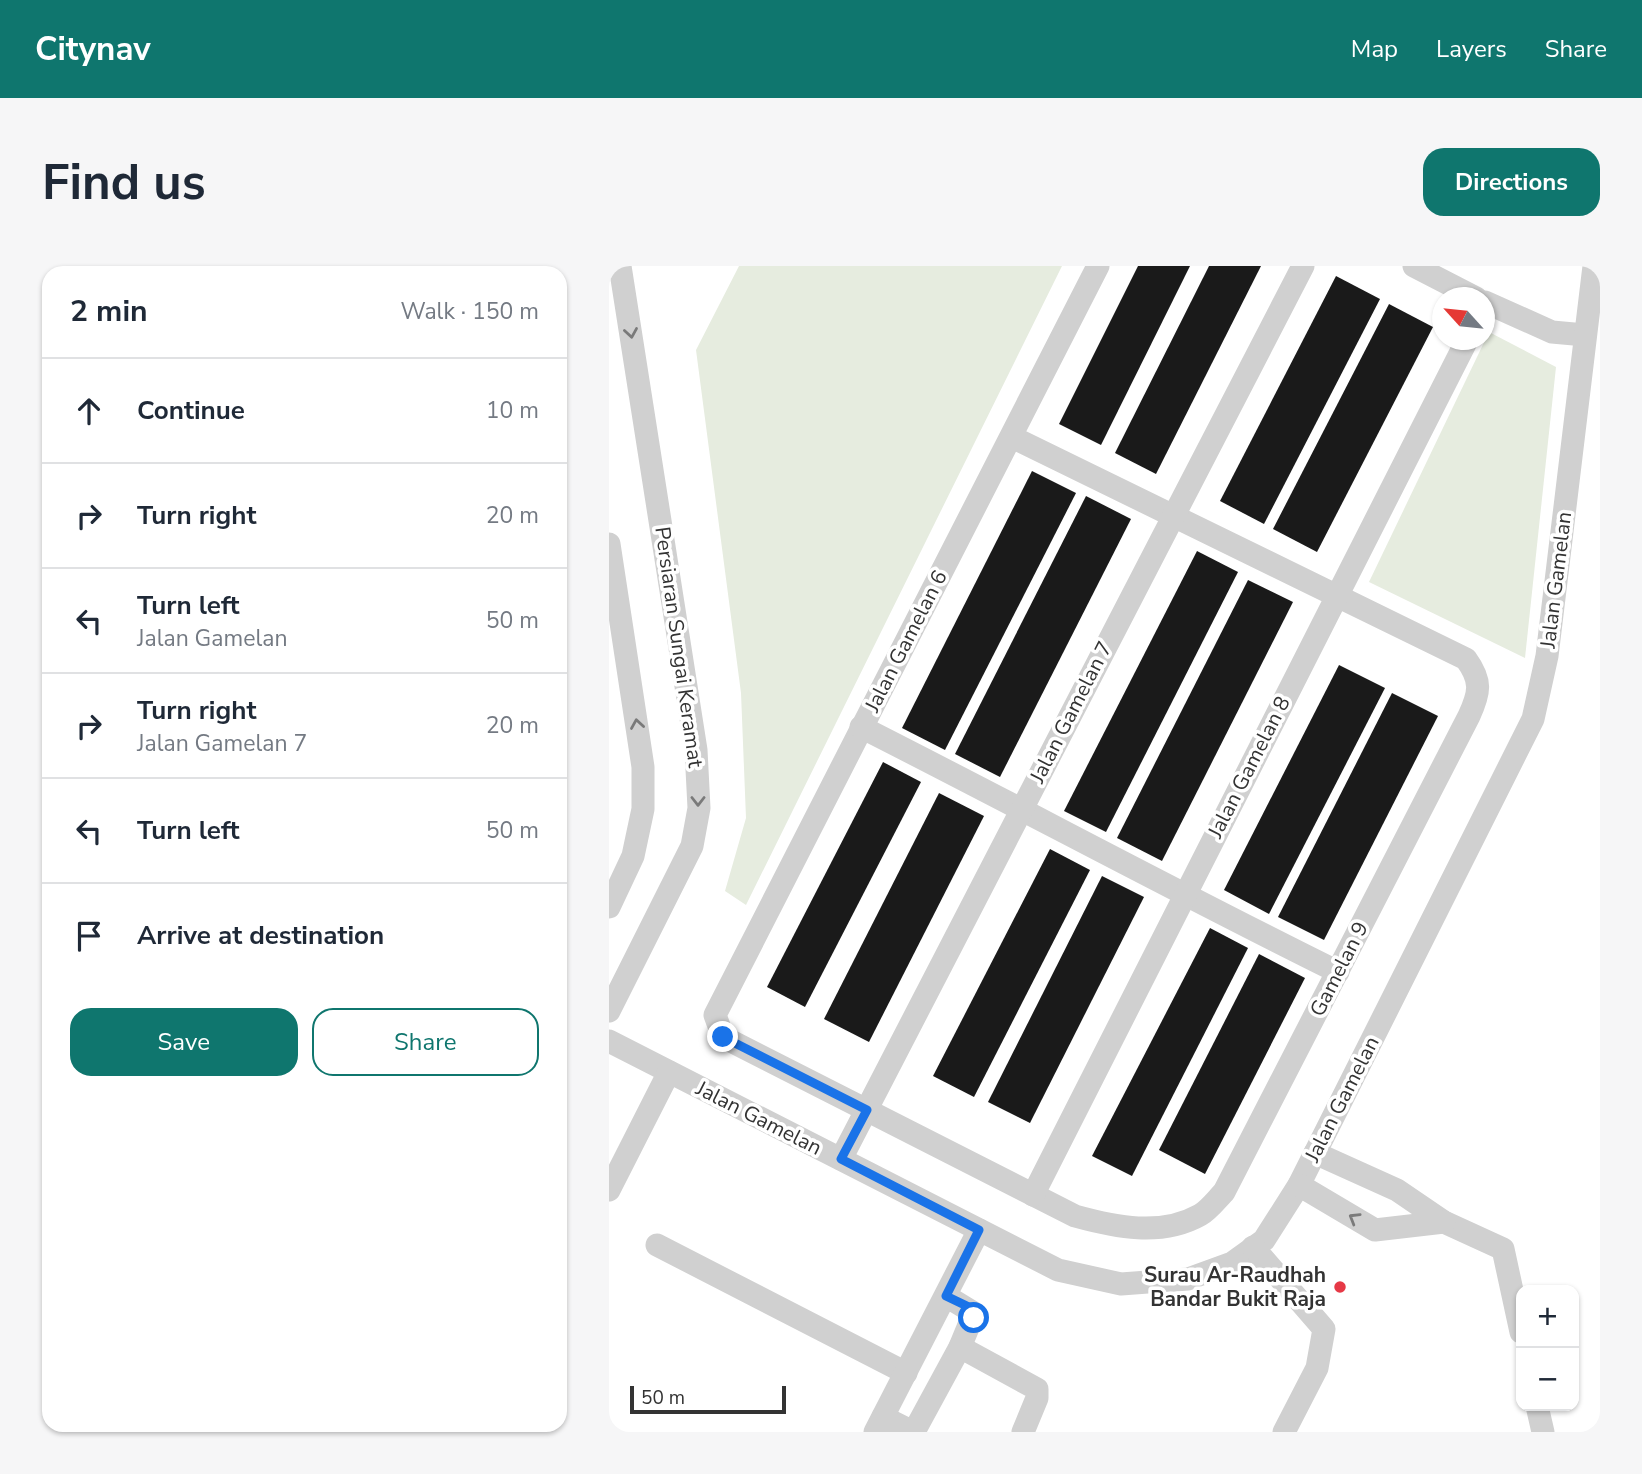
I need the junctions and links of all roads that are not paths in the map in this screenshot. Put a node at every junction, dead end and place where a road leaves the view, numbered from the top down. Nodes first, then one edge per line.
1 (620, 266) edge
2 (1098, 266) edge
3 (1303, 266) edge
4 (1414, 266) edge
5 (1594, 266) edge
6 (1455, 287) edge
7 (1495, 307) edge
8 (1585, 335) junction
9 (1462, 350) edge
10 (1012, 437) junction
11 (1172, 516) junction
12 (609, 544) edge
13 (1336, 597) junction
14 (862, 727) junction
15 (1022, 808) junction
16 (1183, 895) junction
17 (609, 907) edge
18 (1338, 972) junction
19 (609, 1011) edge
20 (715, 1015) joint
21 (609, 1041) edge
22 (669, 1072) junction
23 (867, 1110) junction
24 (1315, 1153) junction
25 (841, 1159) junction
26 (1299, 1185) junction
27 (609, 1190) edge
28 (1033, 1195) junction
29 (1444, 1222) junction
30 (979, 1230) junction
31 (657, 1245) dead end
32 (1254, 1247) junction
33 (946, 1296) junction
34 (1516, 1309) edge
35 (960, 1347) junction
36 (906, 1373) junction
37 (1538, 1411) edge
38 (879, 1424) edge
39 (909, 1431) edge
40 (1023, 1432) edge
41 (1284, 1432) edge
42 (1543, 1432) edge

1 -> 19 street, Persiaran Sungai Keramat
2 - 10 street, Jalan Gamelan 6
3 - 11 street, Jalan Gamelan 7
4 - 6 street
5 - 8 street, Jalan Gamelan
7 - 8 street
8 - 24 street, Jalan Gamelan
9 - 13 street, Jalan Gamelan 8
10 - 11 street
10 - 14 street, Jalan Gamelan 6
11 - 13 street
11 - 15 street, Jalan Gamelan 7
17 -> 12 street
13 - 16 street, Jalan Gamelan 8
13 - 18 street, Gamelan 9
14 - 15 street
14 - 20 street, Jalan Gamelan 6
15 - 16 street
15 - 23 street, Jalan Gamelan 7
16 - 18 street
16 - 28 street, Jalan Gamelan 8
18 - 28 street, Gamelan 9
20 - 23 street, Gamelan 9
21 - 22 street, Jalan Gamelan
22 - 25 street, Jalan Gamelan
22 - 27 street
23 - 25 street, Jalan Gamelan 7
23 - 28 street, Gamelan 9
24 - 26 street, Jalan Gamelan
24 - 29 street
25 - 30 street, Jalan Gamelan
29 -> 26 street
26 - 32 street, Jalan Gamelan
29 - 34 street
30 - 32 street, Jalan Gamelan
30 - 33 street
31 - 36 street
32 - 41 street
33 - 35 street
33 - 36 street
35 - 39 street
35 - 40 street
36 - 38 street
37 - 42 street
38 - 39 street

